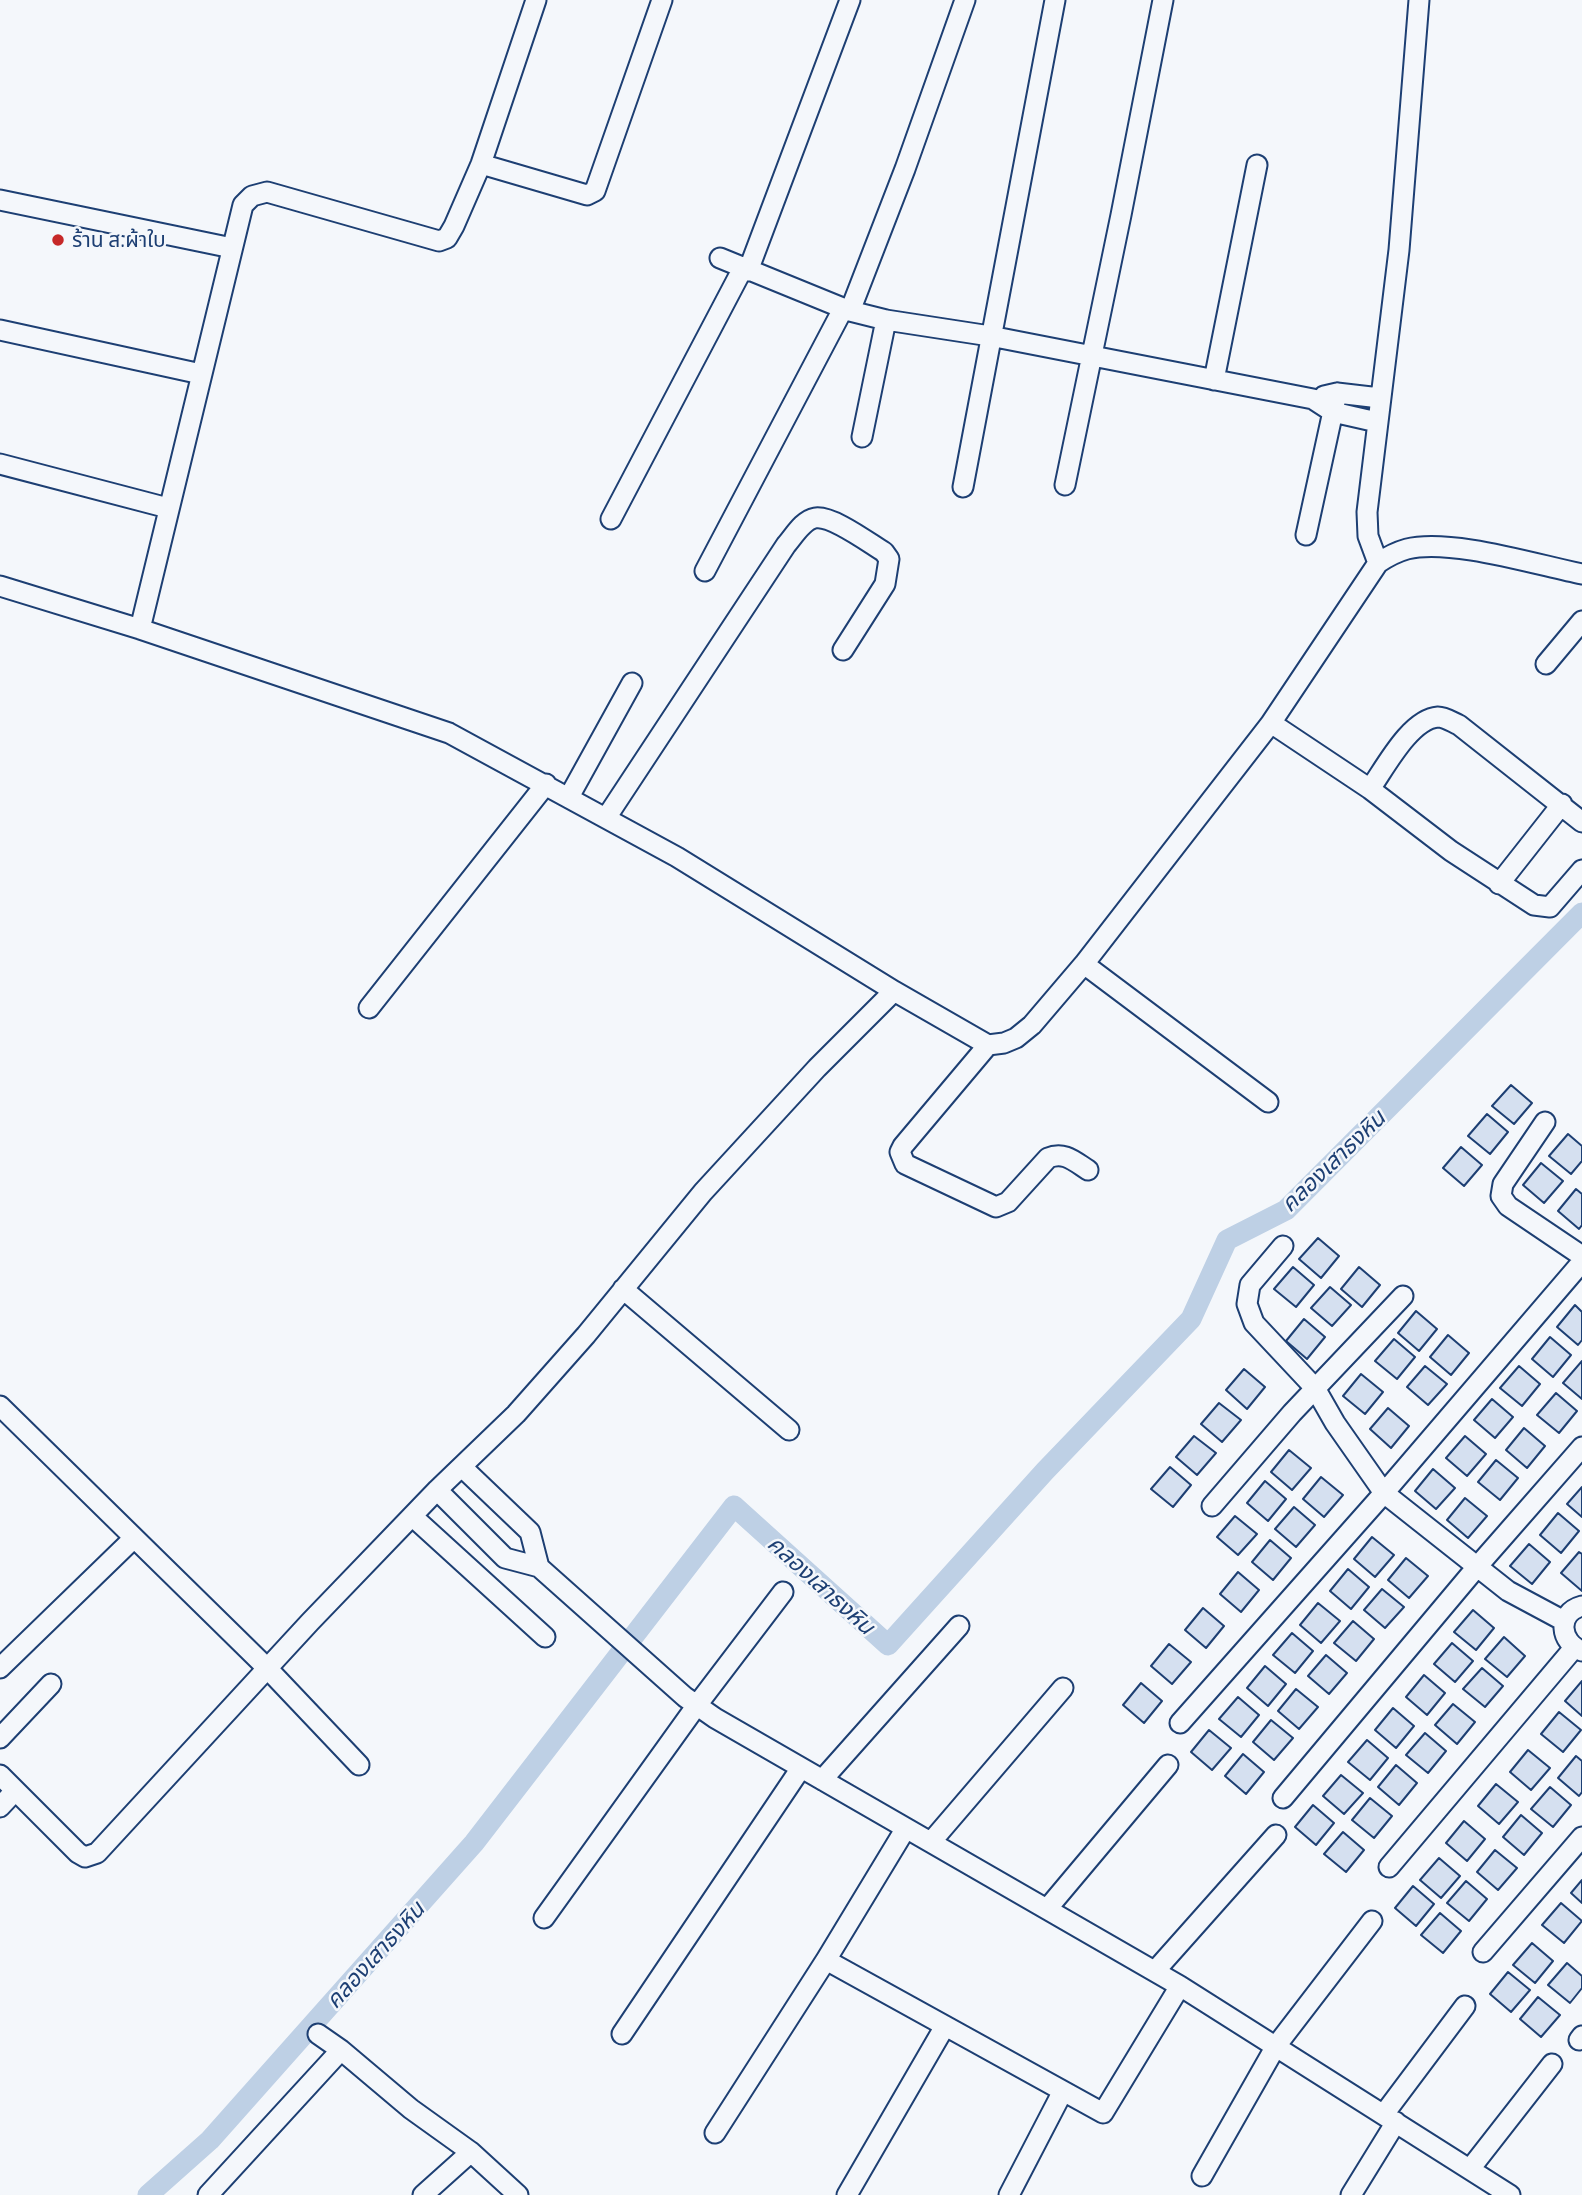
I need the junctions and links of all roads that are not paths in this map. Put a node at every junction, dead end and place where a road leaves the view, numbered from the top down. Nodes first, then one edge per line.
1 (536, 0) edge
2 (662, 0) edge
3 (850, 0) edge
4 (965, 0) edge
5 (1055, 0) edge
6 (1163, 0) edge
7 (1419, 0) edge
8 (481, 164) junction
9 (1257, 165) dead end
10 (0, 200) edge
11 (232, 248) junction
12 (720, 258) dead end
13 (746, 270) junction
14 (846, 310) junction
15 (886, 320) junction
16 (0, 330) edge
17 (990, 336) junction
18 (1093, 356) junction
19 (201, 374) junction
20 (1214, 380) junction
21 (1380, 398) junction
22 (1335, 402) junction
23 (1377, 422) junction
24 (862, 437) dead end
25 (0, 464) edge
26 (1065, 485) dead end
27 (963, 487) dead end
28 (168, 508) junction
29 (611, 519) dead end
30 (1306, 535) dead end
31 (1378, 563) junction
32 (705, 571) dead end
33 (1582, 574) edge
34 (0, 586) edge
35 (1582, 621) edge
36 (140, 629) junction
37 (843, 650) dead end
38 (1546, 664) dead end
39 (632, 683) dead end
40 (1270, 723) junction
41 (546, 784) junction
42 (1370, 789) junction
43 (569, 797) junction
44 (1562, 804) junction
45 (606, 818) junction
46 (1582, 822) edge
47 (1582, 870) edge
48 (1499, 884) junction
49 (1084, 964) junction
50 (894, 991) junction
51 (369, 1008) dead end
52 (988, 1045) junction
53 (1268, 1102) dead end
54 (1545, 1122) dead end
55 (1088, 1170) dead end
56 (1283, 1247) dead end
57 (1582, 1256) edge
58 (1582, 1262) edge
59 (623, 1289) junction
60 (1402, 1296) dead end
61 (1315, 1388) junction
62 (0, 1406) edge
63 (789, 1430) dead end
64 (1582, 1447) edge
65 (462, 1467) junction
66 (437, 1490) junction
67 (1384, 1493) junction
68 (1212, 1506) dead end
69 (412, 1517) junction
70 (134, 1538) junction
71 (539, 1567) junction
72 (1476, 1567) junction
73 (783, 1592) dead end
74 (1582, 1606) edge
75 (1564, 1621) junction
76 (959, 1626) dead end
77 (545, 1637) dead end
78 (1578, 1650) edge
79 (0, 1668) edge
80 (267, 1668) junction
81 (51, 1684) dead end
82 (1063, 1688) dead end
83 (696, 1705) junction
84 (1180, 1723) dead end
85 (0, 1738) edge
86 (359, 1765) dead end
87 (1168, 1765) dead end
88 (801, 1768) junction
89 (0, 1775) edge
90 (822, 1780) junction
91 (15, 1791) junction
92 (1283, 1798) dead end
93 (0, 1807) edge
94 (906, 1828) junction
95 (1276, 1835) dead end
96 (1582, 1837) edge
97 (931, 1842) junction
98 (1389, 1867) dead end
99 (1047, 1909) junction
100 (544, 1918) dead end
101 (1372, 1922) dead end
102 (1483, 1952) dead end
103 (827, 1961) junction
104 (1155, 1971) junction
105 (1180, 1986) junction
106 (1465, 2006) dead end
107 (945, 2026) junction
108 (318, 2034) dead end
109 (622, 2034) dead end
110 (1276, 2046) junction
111 (341, 2050) junction
112 (1552, 2064) dead end
113 (1063, 2091) junction
114 (1390, 2118) junction
115 (715, 2133) dead end
116 (471, 2152) junction
117 (1470, 2169) junction
118 (1202, 2176) dead end
119 (208, 2195) edge
120 (423, 2195) edge
121 (518, 2195) edge
122 (846, 2195) edge
123 (1009, 2195) edge
124 (1351, 2195) edge
125 (1510, 2195) edge

1 - 8 street
2 - 8 street
3 - 13 street
4 - 14 street
5 - 17 street
6 - 18 street
7 - 21 street
8 - 11 street
9 - 20 street
10 - 11 street
11 - 19 street
12 - 13 street
13 - 14 street
13 - 29 street
14 - 15 street
14 - 32 street
15 - 17 street
15 - 24 street
16 - 19 street
17 - 18 street
17 - 27 street
18 - 20 street
18 - 26 street
19 - 28 street
20 - 22 street
21 - 22 street
21 - 23 street
22 - 23 street
22 - 30 street
23 - 31 street
25 - 28 street
28 - 36 street
31 - 33 street
31 - 40 street
34 - 36 street
35 - 38 street
36 - 41 street
37 - 45 street
39 - 43 street
40 - 42 street
40 - 49 street
41 - 43 street
41 - 51 street
42 - 44 street
42 - 48 street
43 - 45 street
44 - 46 street
44 - 48 street
45 - 50 street
47 - 48 street
49 - 52 street
49 - 53 street
50 - 52 street
50 - 59 street
52 - 55 street
54 - 57 street
56 - 61 street
58 - 67 street
59 - 63 street
59 - 65 street
60 - 61 street
61 - 67 street
61 - 68 street
62 - 70 street
64 - 72 street
65 - 66 street
65 - 71 street
66 - 69 street
66 - 71 street
67 - 72 street
67 - 84 street
69 - 77 street
69 - 80 street
70 - 79 street
70 - 80 street
71 - 83 street
72 - 75 street
72 - 92 street
73 - 83 street
74 - 75 street
75 - 78 street
76 - 90 street
78 - 98 street
80 - 86 street
80 - 91 street
81 - 85 street
82 - 97 street
83 - 88 street
83 - 100 street
87 - 99 street
88 - 90 street
88 - 109 street
89 - 91 street
90 - 94 street
91 - 93 street
94 - 97 street
94 - 103 street
95 - 104 street
96 - 102 street
97 - 99 street
99 - 104 street
101 - 110 street
103 - 107 street
103 - 115 street
104 - 105 street
105 - 110 street
105 - 113 street
106 - 114 street
107 - 113 street
107 - 122 street
108 - 111 street
110 - 114 street
110 - 118 street
111 - 116 street
111 - 119 street
112 - 117 street
113 - 123 street
114 - 117 street
114 - 124 street
116 - 120 street
116 - 121 street
117 - 125 street

